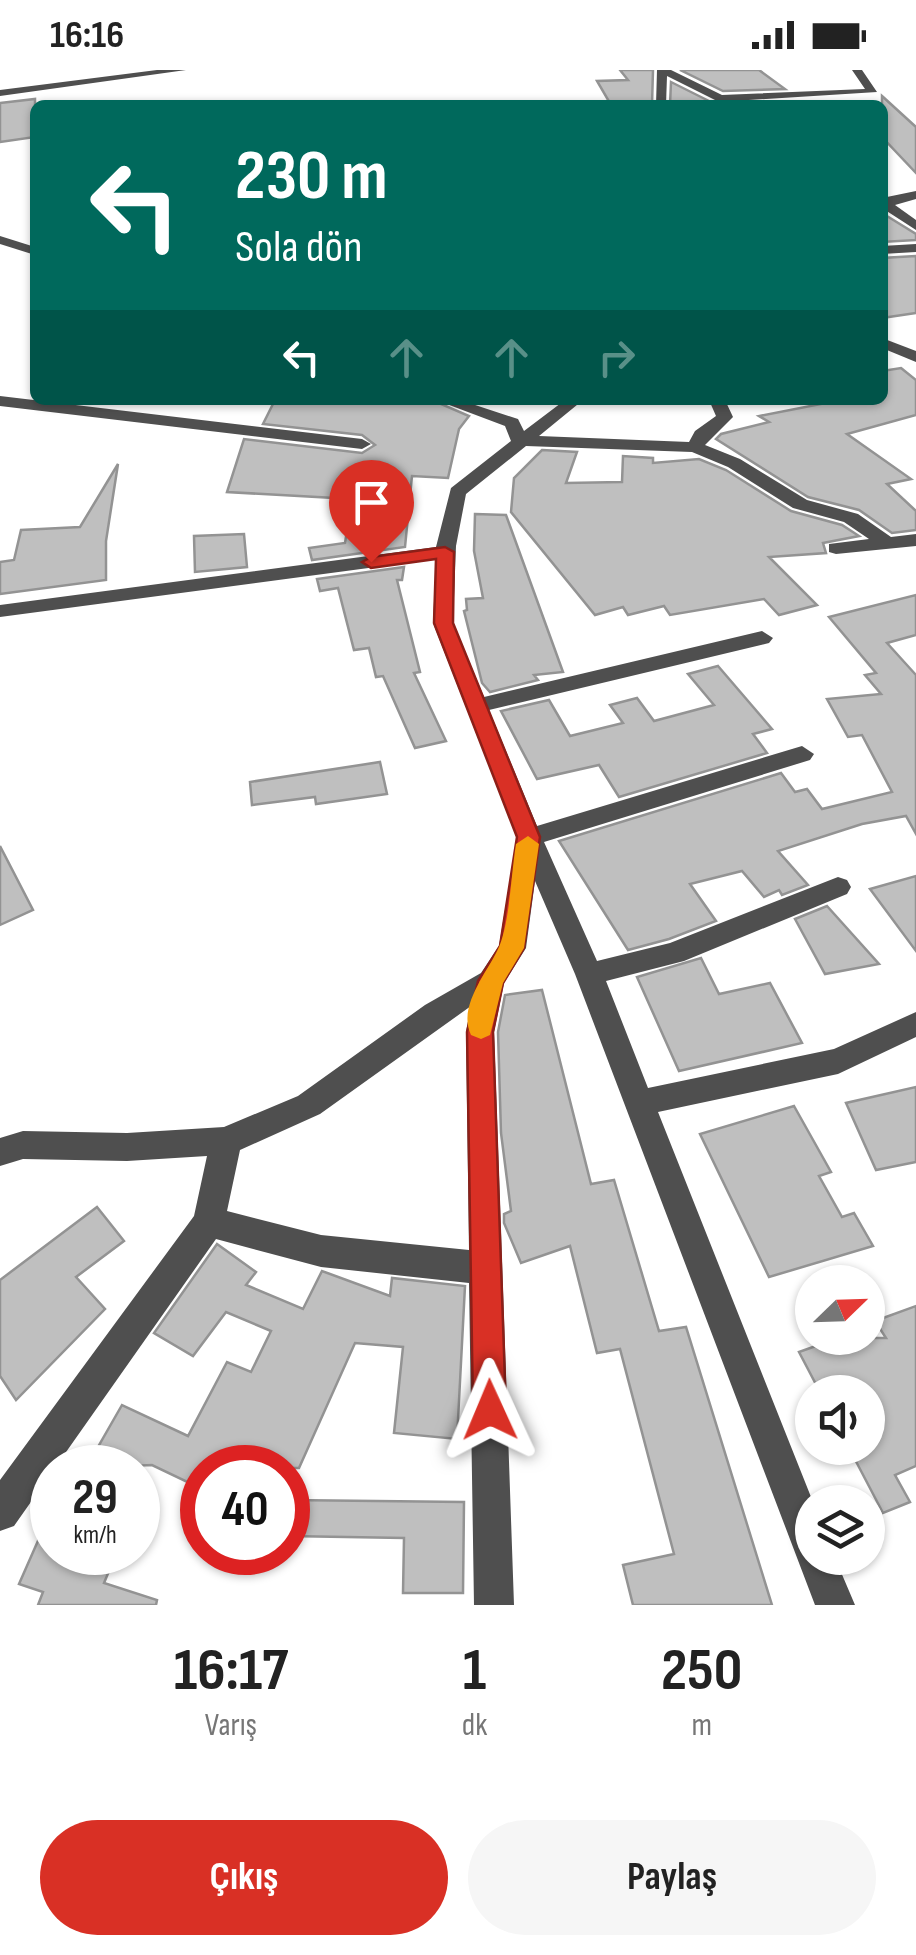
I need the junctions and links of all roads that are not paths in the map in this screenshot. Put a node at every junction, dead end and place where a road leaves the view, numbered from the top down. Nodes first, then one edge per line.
1 (60, 70) edge
2 (182, 70) edge
3 (662, 70) edge
4 (858, 70) edge
5 (62, 85) junction
6 (0, 93) edge
7 (65, 100) edge
8 (661, 100) edge
9 (724, 100) edge
10 (757, 100) edge
11 (916, 195) edge
12 (888, 202) edge
13 (888, 206) edge
14 (916, 226) edge
15 (0, 240) edge
16 (916, 248) edge
17 (29, 249) edge
18 (888, 250) edge
19 (0, 262) edge
20 (888, 344) edge
21 (916, 356) edge
22 (0, 400) edge
23 (30, 404) edge
24 (41, 405) edge
25 (455, 405) edge
26 (506, 405) edge
27 (565, 405) edge
28 (719, 405) edge
29 (516, 432) junction
30 (362, 444) dead end
31 (695, 447) junction
32 (916, 540) edge
33 (887, 543) junction
34 (836, 548) dead end
35 (445, 552) junction
36 (0, 611) edge
37 (762, 638) dead end
38 (477, 706) junction
39 (802, 754) dead end
40 (529, 837) junction
41 (838, 887) dead end
42 (589, 974) junction
43 (490, 981) junction
44 (916, 1024) edge
45 (638, 1103) junction
46 (226, 1141) junction
47 (0, 1152) edge
48 (209, 1222) junction
49 (486, 1268) junction
50 (795, 1505) edge
51 (0, 1512) edge
52 (823, 1575) edge
53 (494, 1605) edge
54 (835, 1605) edge

1 - 5 street
2 - 5 street
3 - 8 street
3 - 9 street
4 - 10 street
5 - 6 street
5 - 7 street
11 - 12 street
13 - 14 street
15 - 17 street
16 - 18 street
17 - 19 street
20 - 21 street
22 - 23 street
24 - 30 street
25 - 29 street
26 - 29 street
27 - 29 street
28 - 31 street
29 - 31 street
29 - 35 street
31 - 33 street
32 - 33 street
33 - 34 street
35 - 36 street
35 - 38 street
37 - 38 street
38 - 40 street
39 - 40 street
40 - 42 street
40 - 43 street
41 - 42 street
42 - 45 street
43 - 46 street
43 - 49 street
44 - 45 street
45 - 50 street
46 - 47 street
46 - 48 street
48 - 49 street
48 - 51 street
49 - 53 street
52 - 54 street

